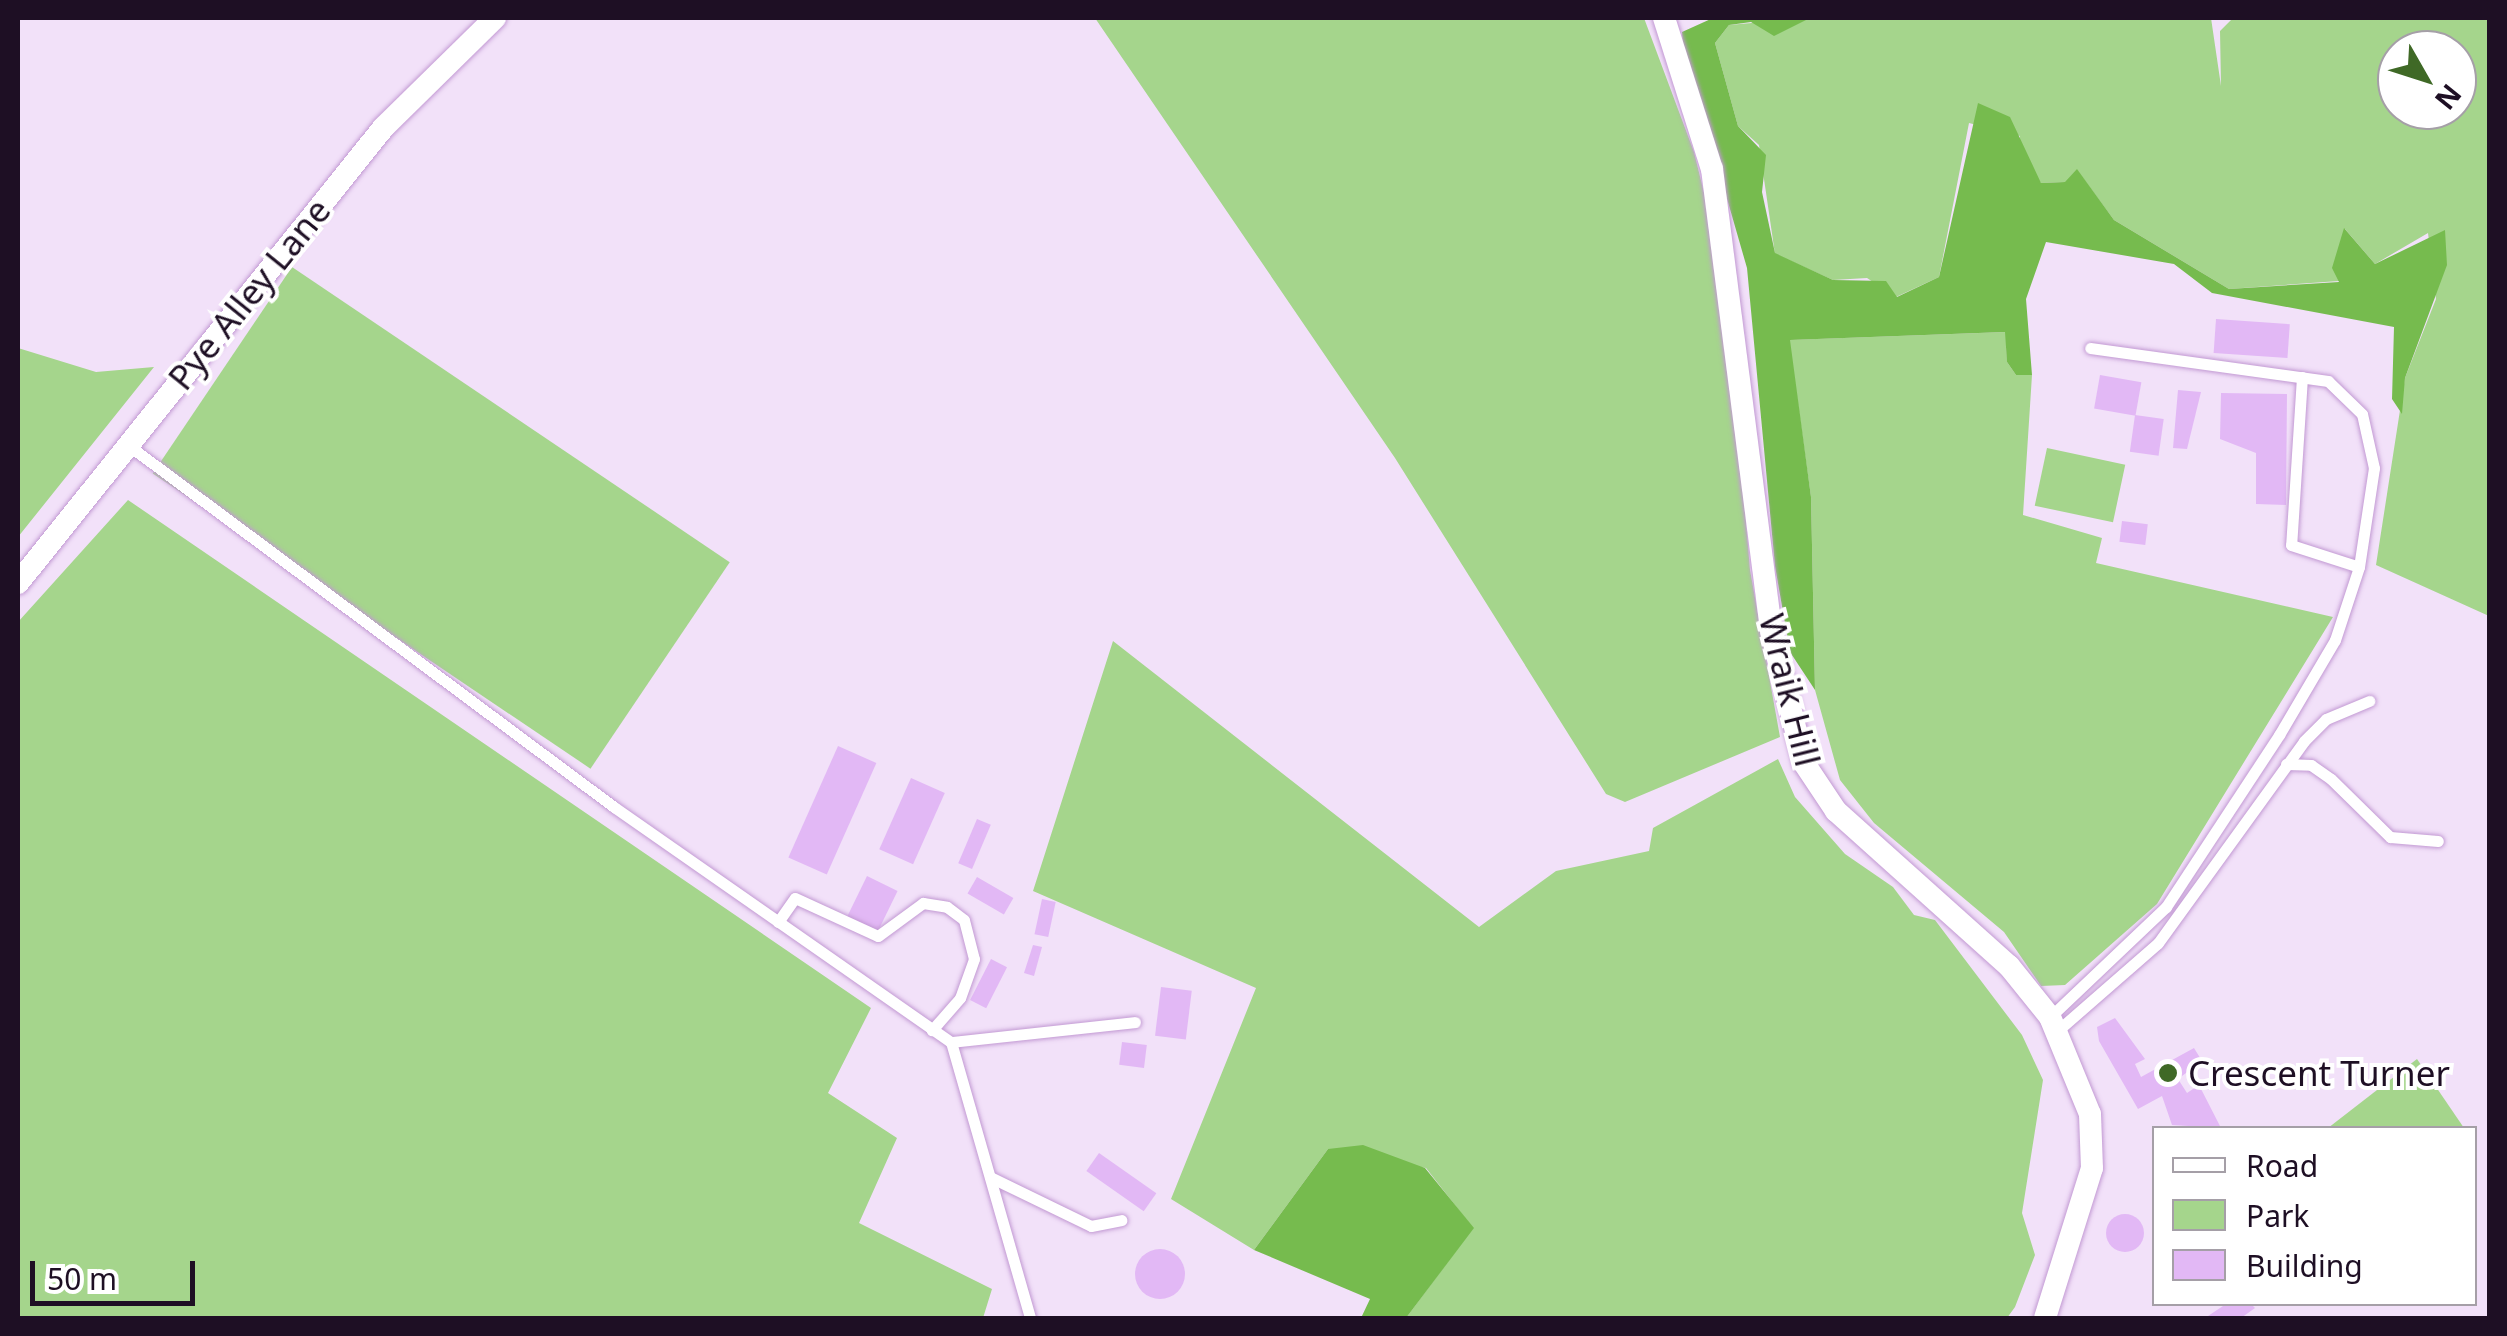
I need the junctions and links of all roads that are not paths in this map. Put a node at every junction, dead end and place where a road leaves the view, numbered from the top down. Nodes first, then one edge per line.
1 (495, 18) edge
2 (1664, 18) edge
3 (2090, 348) dead end
4 (2302, 377) junction
5 (128, 445) junction
6 (2360, 567) junction
7 (18, 583) edge
8 (2369, 700) dead end
9 (2286, 764) junction
10 (2438, 841) dead end
11 (778, 922) junction
12 (1135, 1022) dead end
13 (2053, 1025) junction
14 (932, 1030) junction
15 (951, 1042) junction
16 (990, 1178) junction
17 (1122, 1220) dead end
18 (1030, 1318) edge
19 (2045, 1318) edge

1 - 5 street, Pye Alley Lane
2 - 13 street, Wraik Hill
3 - 4 lane
4 - 6 lane
4 - 6 lane
5 - 7 street, Pye Alley Lane
5 - 11 lane
6 - 13 lane
8 - 9 lane
9 - 10 lane
9 - 13 lane
11 - 14 lane
11 - 14 lane
12 - 15 lane
13 - 19 street, Wraik Hill
14 - 15 lane
15 - 16 lane
16 - 17 lane
16 - 18 lane

